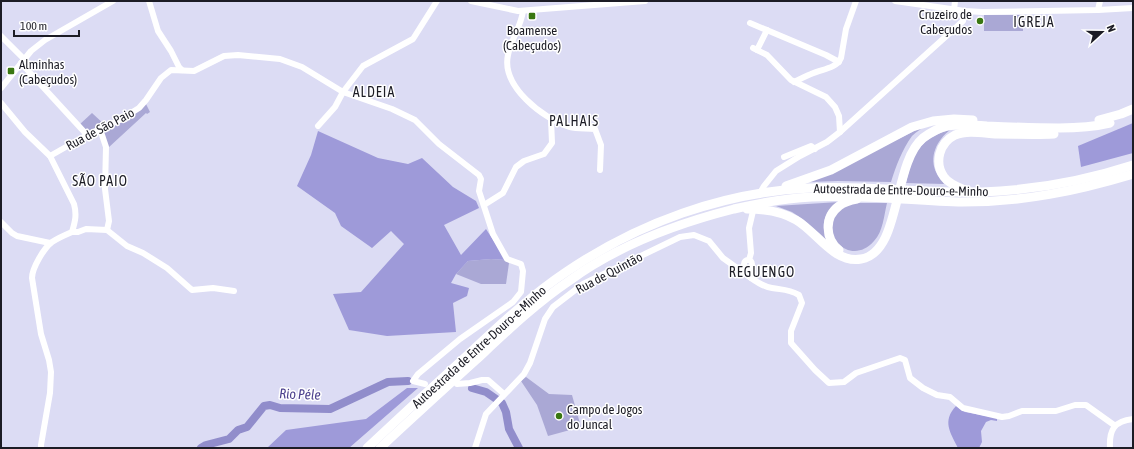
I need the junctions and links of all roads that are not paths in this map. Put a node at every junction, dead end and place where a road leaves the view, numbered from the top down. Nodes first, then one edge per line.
1 (113, 1) edge
2 (149, 1) edge
3 (437, 1) edge
4 (471, 1) edge
5 (645, 1) edge
6 (856, 1) edge
7 (895, 1) edge
8 (955, 1) edge
9 (1100, 1) edge
10 (1133, 8) edge
11 (954, 10) junction
12 (1098, 10) junction
13 (523, 11) junction
14 (965, 11) junction
15 (750, 23) dead end
16 (767, 30) junction
17 (1, 36) edge
18 (22, 61) junction
19 (839, 62) junction
20 (182, 70) junction
21 (794, 82) junction
22 (1, 88) edge
23 (343, 92) junction
24 (1, 103) edge
25 (1133, 109) edge
26 (1133, 116) edge
27 (551, 119) junction
28 (980, 120) junction
29 (1110, 123) junction
30 (318, 126) dead end
31 (100, 129) junction
32 (840, 132) junction
33 (87, 135) junction
34 (814, 149) junction
35 (50, 156) junction
36 (784, 158) dead end
37 (1133, 165) edge
38 (600, 170) dead end
39 (902, 173) junction
40 (1133, 174) edge
41 (970, 192) junction
42 (764, 193) junction
43 (869, 196) junction
44 (484, 205) junction
45 (734, 209) junction
46 (891, 214) junction
47 (76, 219) junction
48 (1, 222) edge
49 (86, 229) junction
50 (107, 230) junction
51 (72, 232) junction
52 (50, 243) junction
53 (747, 260) junction
54 (732, 265) junction
55 (751, 278) junction
56 (234, 291) dead end
57 (425, 384) dead end
58 (457, 384) dead end
59 (500, 398) junction
60 (1133, 419) edge
61 (1114, 425) junction
62 (41, 448) edge
63 (367, 448) edge
64 (380, 448) edge
65 (474, 448) edge
66 (1110, 448) edge

1 - 18 street
2 - 20 street
3 - 23 street
4 - 13 street
5 - 13 street
6 - 19 street
7 - 11 street
8 - 11 street
9 - 12 street
10 - 12 street
11 - 14 street
12 - 14 street
13 - 27 street
14 - 32 street
15 - 16 street
16 - 19 street
16 - 21 street
17 - 18 street
18 - 22 street
18 - 33 street
19 - 21 street
20 - 23 street, Rua de São Paio
20 - 31 street, Rua de São Paio
21 - 32 street
23 - 30 street
23 - 44 street, Rua de São Paio
24 - 35 street
25 - 28 highway
26 - 29 highway
27 - 38 street
27 - 44 street
28 - 39 highway
28 - 42 highway
29 - 39 highway
29 - 41 highway
31 - 33 street, Rua de São Paio
31 - 50 street
32 - 34 street
33 - 35 street, Rua de São Paio
34 - 36 street
34 - 53 street
35 - 47 street
37 - 41 highway, Autoestrada de Entre-Douro-e-Minho
39 - 46 highway
40 - 43 highway, Autoestrada de Entre-Douro-e-Minho
41 - 42 highway, Autoestrada de Entre-Douro-e-Minho
42 - 63 highway, Autoestrada de Entre-Douro-e-Minho
43 - 45 highway, Autoestrada de Entre-Douro-e-Minho
43 - 46 highway
44 - 57 street, Rua de São Paio
45 - 46 highway
45 - 64 highway, Autoestrada de Entre-Douro-e-Minho
47 - 49 street
47 - 51 street
48 - 52 street
49 - 50 street
49 - 51 street
50 - 56 street
51 - 52 street
52 - 62 street
53 - 54 street
53 - 55 street
54 - 55 street, Rua de Quintão
54 - 59 street, Rua de Quintão
55 - 61 street, Rua de Quintão
58 - 59 street
59 - 65 street, Rua de Quintão
60 - 61 street
61 - 66 street

